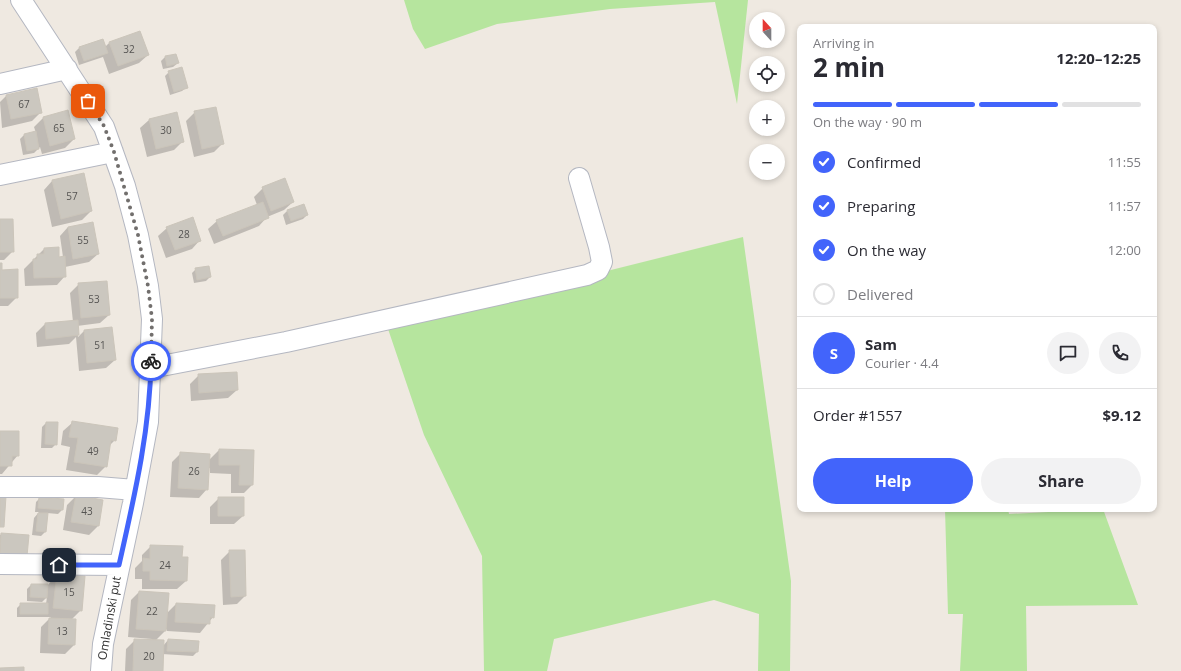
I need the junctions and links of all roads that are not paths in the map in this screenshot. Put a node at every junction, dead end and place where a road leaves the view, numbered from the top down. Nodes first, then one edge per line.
1 (21, 0) edge
2 (67, 69) junction
3 (0, 84) edge
4 (114, 152) junction
5 (0, 175) edge
6 (579, 178) dead end
7 (151, 368) junction
8 (0, 487) edge
9 (135, 490) junction
10 (0, 564) edge
11 (119, 565) junction
12 (101, 671) edge

1 - 2 street, Omladinski put
2 - 3 street
2 - 4 street, Omladinski put
4 - 5 street
4 - 7 street, Omladinski put
6 - 7 street
7 - 9 street, Omladinski put
8 - 9 street
9 - 11 street, Omladinski put
10 - 11 street
11 - 12 street, Omladinski put

